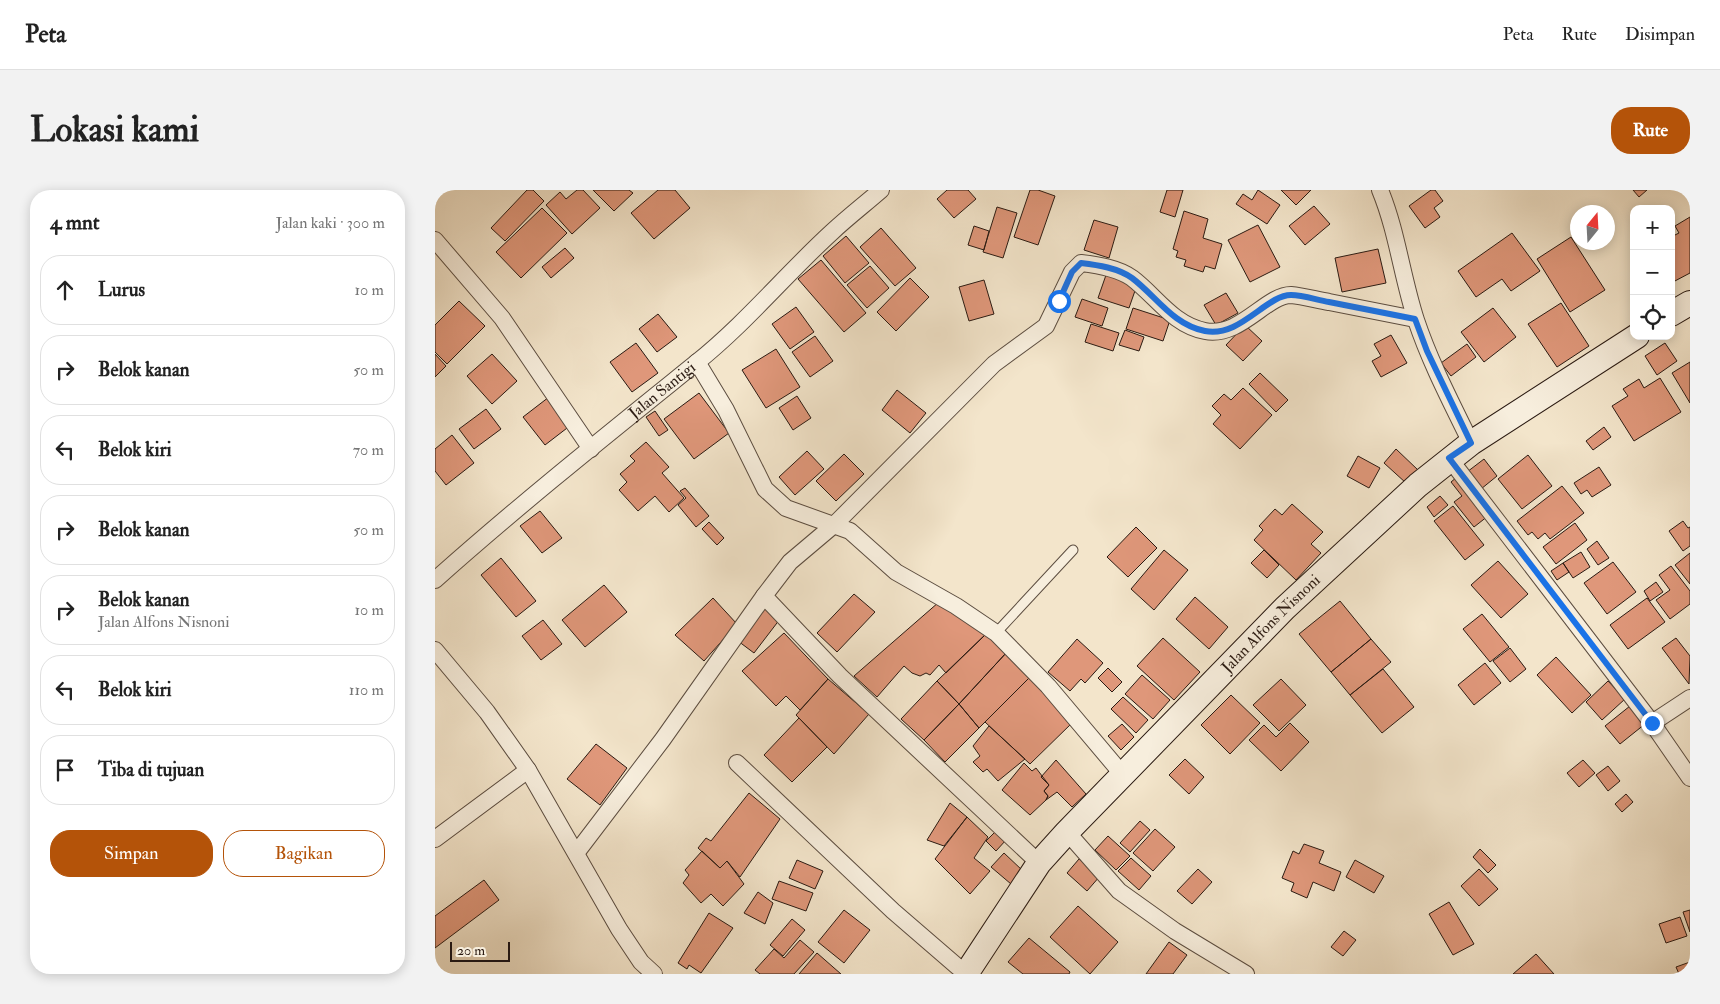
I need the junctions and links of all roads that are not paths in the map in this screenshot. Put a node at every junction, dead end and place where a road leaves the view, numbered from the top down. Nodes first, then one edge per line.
1 (881, 190) edge
2 (1380, 190) edge
3 (435, 240) edge
4 (1690, 304) edge
5 (1675, 312) edge
6 (1415, 319) junction
7 (1631, 340) edge
8 (697, 362) junction
9 (1471, 443) junction
10 (591, 449) junction
11 (1449, 458) junction
12 (835, 524) junction
13 (1073, 550) dead end
14 (435, 580) edge
15 (764, 596) junction
16 (996, 633) junction
17 (435, 650) edge
18 (1690, 698) edge
19 (1652, 723) junction
20 (737, 762) dead end
21 (528, 770) junction
22 (1123, 775) junction
23 (1690, 778) edge
24 (1067, 832) junction
25 (435, 839) edge
26 (577, 852) junction
27 (1039, 863) junction
28 (654, 974) edge
29 (966, 974) edge
30 (1247, 974) edge

1 - 8 street, Jalan Santigi
2 - 6 street
3 - 10 street
4 - 5 main road
6 - 9 street
6 - 12 street
7 - 9 main road, Jalan Alfons Nisnoni
8 - 10 street, Jalan Santigi
8 - 12 street
9 - 11 main road, Jalan Alfons Nisnoni
10 - 14 street, Jalan Santigi
11 - 19 street
11 - 22 main road, Jalan Alfons Nisnoni
12 - 15 street
12 - 16 street
13 - 16 lane
15 - 26 street
15 - 27 street
16 - 22 street
17 - 21 street
18 - 19 street
19 - 23 street
20 - 29 street
21 - 25 street
21 - 26 street
22 - 24 main road, Jalan Alfons Nisnoni
24 - 27 main road, Jalan Alfons Nisnoni
24 - 30 street
26 - 28 street
27 - 29 main road, Jalan Alfons Nisnoni

